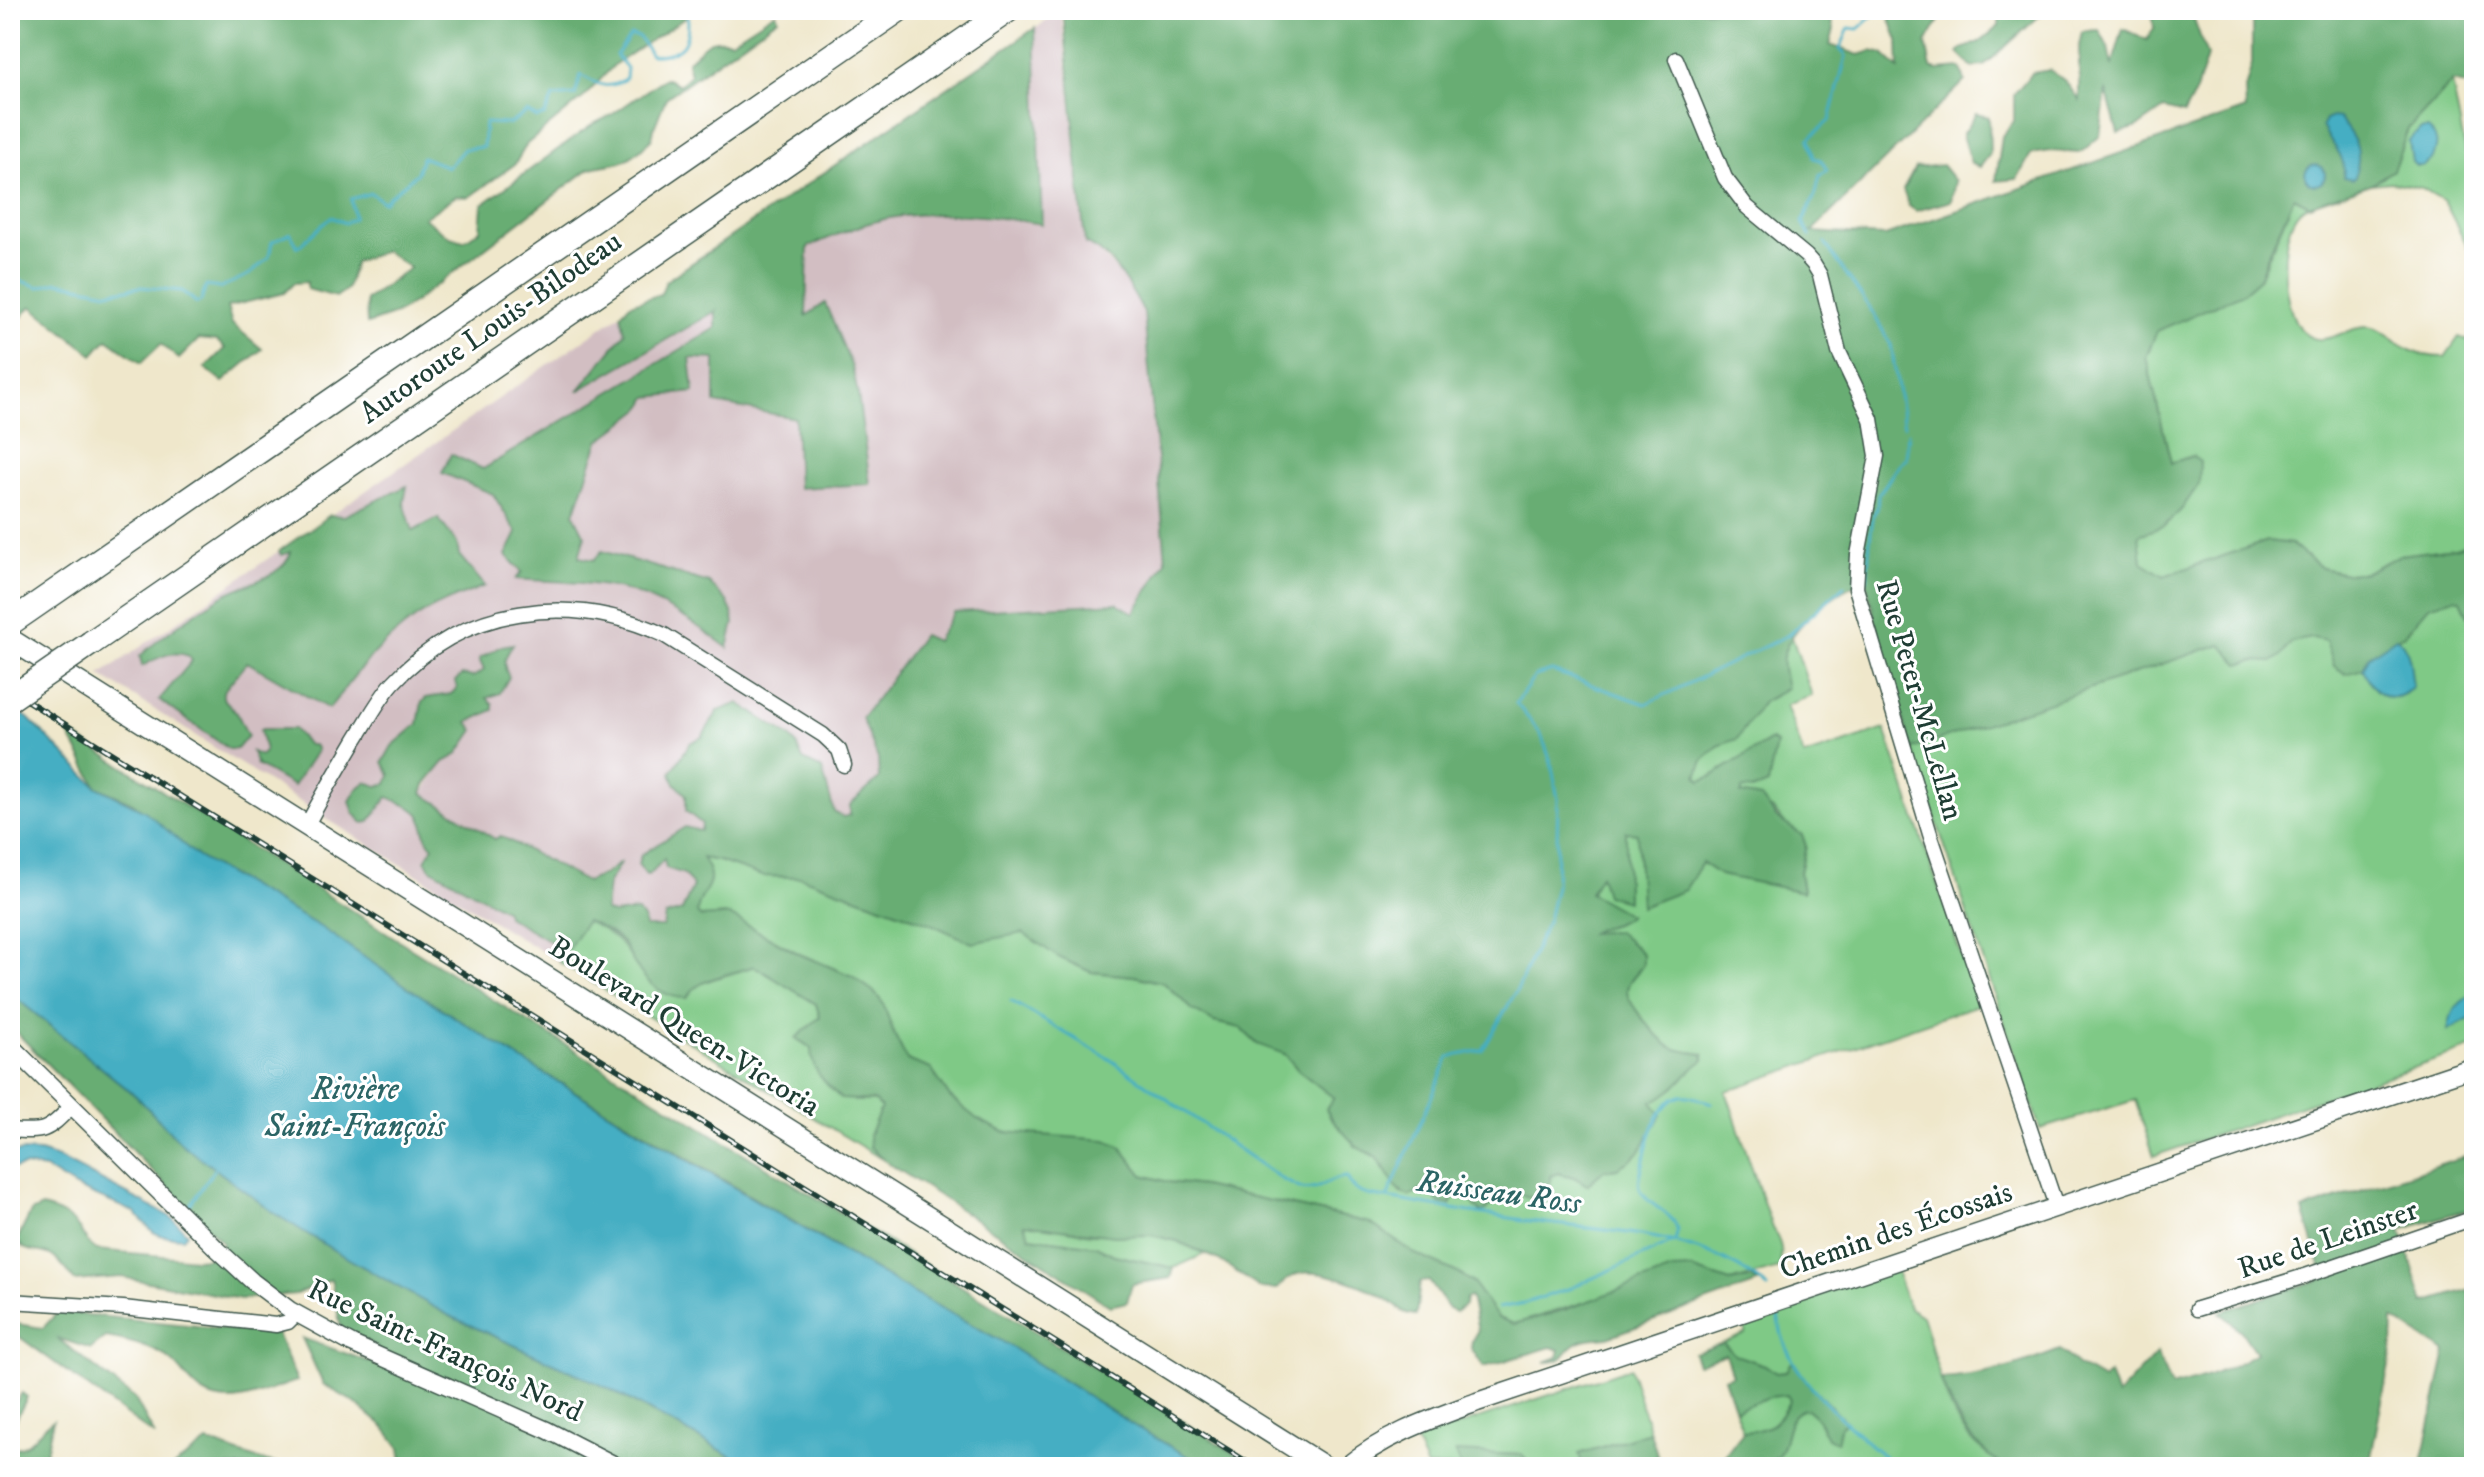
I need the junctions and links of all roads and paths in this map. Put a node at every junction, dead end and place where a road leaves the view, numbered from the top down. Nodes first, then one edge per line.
1 (898, 10) edge
2 (1008, 10) edge
3 (1676, 59) dead end
4 (10, 623) edge
5 (10, 639) edge
6 (10, 699) edge
7 (844, 765) dead end
8 (307, 825) junction
9 (10, 1045) edge
10 (2474, 1067) edge
11 (72, 1106) junction
12 (10, 1130) edge
13 (2056, 1206) junction
14 (2474, 1218) edge
15 (10, 1301) edge
16 (2197, 1309) dead end
17 (296, 1314) junction
18 (619, 1467) edge
19 (1325, 1467) edge
20 (1346, 1467) edge

1 - 4 highway, Autoroute Louis-Bilodeau
2 - 6 highway, Autoroute Louis-Bilodeau, bridge
3 - 13 street, Rue Peter-McLellan
5 - 8 main road, Boulevard Queen-Victoria
7 - 8 street
8 - 19 main road, Boulevard Queen-Victoria
9 - 11 street, Rue Saint-François Nord
10 - 13 main road, Chemin des Écossais
11 - 12 street
11 - 17 street, Rue Saint-François Nord
13 - 20 main road, Chemin des Écossais
14 - 16 street, Rue de Leinster
15 - 17 street
17 - 18 street, Rue Saint-François Nord

